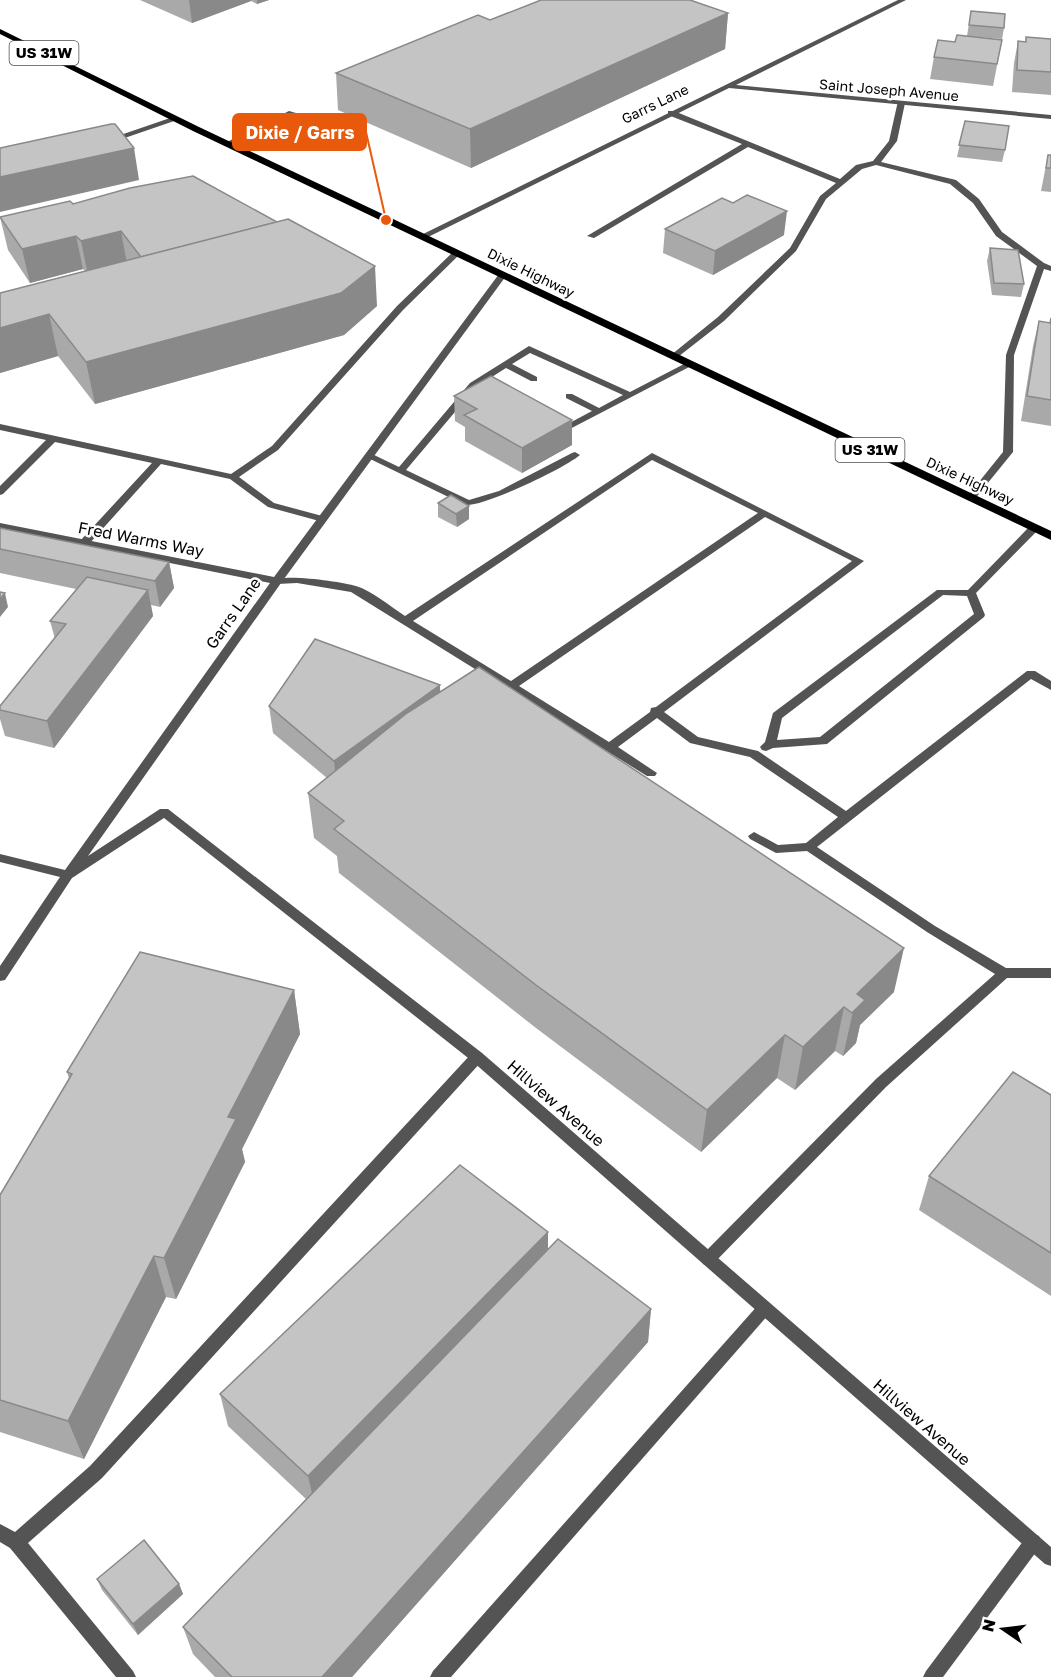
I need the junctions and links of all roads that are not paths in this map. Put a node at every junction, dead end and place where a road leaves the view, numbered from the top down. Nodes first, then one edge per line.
1 (903, 0) edge
2 (0, 31) edge
3 (725, 86) junction
4 (902, 103) junction
5 (292, 113) dead end
6 (671, 113) junction
7 (1051, 117) edge
8 (176, 119) junction
9 (102, 142) edge
10 (227, 144) junction
11 (748, 144) junction
12 (876, 163) junction
13 (841, 182) junction
14 (591, 236) dead end
15 (421, 237) junction
16 (456, 254) junction
17 (1041, 266) junction
18 (1051, 269) edge
19 (502, 276) junction
20 (674, 357) junction
21 (505, 364) junction
22 (689, 364) junction
23 (534, 379) dead end
24 (473, 385) junction
25 (483, 390) edge
26 (630, 394) junction
27 (569, 396) dead end
28 (598, 411) junction
29 (553, 424) edge
30 (0, 427) edge
31 (53, 438) junction
32 (575, 455) dead end
33 (369, 456) junction
34 (159, 461) junction
35 (400, 471) junction
36 (233, 477) junction
37 (0, 492) edge
38 (971, 498) junction
39 (765, 513) junction
40 (323, 519) junction
41 (0, 526) edge
42 (1034, 528) junction
43 (1051, 536) edge
44 (84, 543) junction
45 (277, 581) junction
46 (971, 593) junction
47 (405, 621) junction
48 (511, 686) junction
49 (1051, 686) edge
50 (655, 711) junction
51 (770, 744) junction
52 (610, 747) junction
53 (754, 754) junction
54 (651, 773) dead end
55 (846, 817) junction
56 (754, 836) dead end
57 (809, 847) junction
58 (0, 858) edge
59 (68, 875) junction
60 (1005, 973) junction
61 (1051, 973) edge
62 (0, 976) edge
63 (477, 1057) junction
64 (708, 1259) junction
65 (764, 1309) junction
66 (0, 1532) edge
67 (16, 1542) junction
68 (1033, 1542) junction
69 (1051, 1558) edge
70 (127, 1677) edge
71 (439, 1677) edge
72 (932, 1677) edge

1 - 3 street, Garrs Lane
2 - 8 main road, Dixie Highway / US 31W
3 - 4 street, Saint Joseph Avenue
3 - 6 street, Garrs Lane
4 - 7 street, Saint Joseph Avenue
4 - 12 street
5 - 10 street
6 - 11 street
6 - 15 street, Garrs Lane
8 - 9 street
8 - 10 main road, Dixie Highway / US 31W
10 - 15 main road, Dixie Highway / US 31W
11 - 13 street
11 - 14 street
12 - 13 street
12 - 17 street
13 - 20 street
15 - 16 main road, Dixie Highway / US 31W
16 - 19 main road, Dixie Highway / US 31W
16 - 36 street
17 - 18 street
17 - 38 street
19 - 20 main road, Dixie Highway / US 31W
19 - 33 street, Garrs Lane
20 - 22 main road, Dixie Highway / US 31W
21 - 23 street
21 - 24 street
21 - 26 street
22 - 26 street
22 - 38 main road, Dixie Highway / US 31W
24 - 25 street
24 - 35 street
26 - 28 street
27 - 28 street
28 - 29 street
30 - 31 street
31 - 34 street
31 - 37 street
32 - 35 street
33 - 35 street
33 - 40 street, Garrs Lane
34 - 36 street
34 - 44 street
36 - 40 street
38 - 42 main road, Dixie Highway / US 31W
39 - 47 street
39 - 48 street
39 - 50 street
40 - 45 street, Garrs Lane
41 - 44 street, Fred Warms Way
42 - 43 main road, Dixie Highway / US 31W
42 - 46 street
44 - 45 street, Fred Warms Way
45 - 47 street, Fred Warms Way
45 - 59 street, Garrs Lane
46 - 51 street
46 - 51 street
47 - 48 street, Fred Warms Way
48 - 52 street, Fred Warms Way
49 - 55 street
50 - 52 street
50 - 53 street
51 - 53 street
52 - 54 street, Fred Warms Way
53 - 55 street
55 - 57 street
56 - 57 street
57 - 60 street
58 - 59 street
59 - 62 street, Garrs Lane
59 - 63 street, Hillview Avenue
60 - 61 street
60 - 64 street
63 - 64 street, Hillview Avenue
63 - 67 street
64 - 65 street, Hillview Avenue
65 - 68 street, Hillview Avenue
65 - 71 street
66 - 67 street
67 - 70 street
68 - 69 street, Hillview Avenue
68 - 72 street

